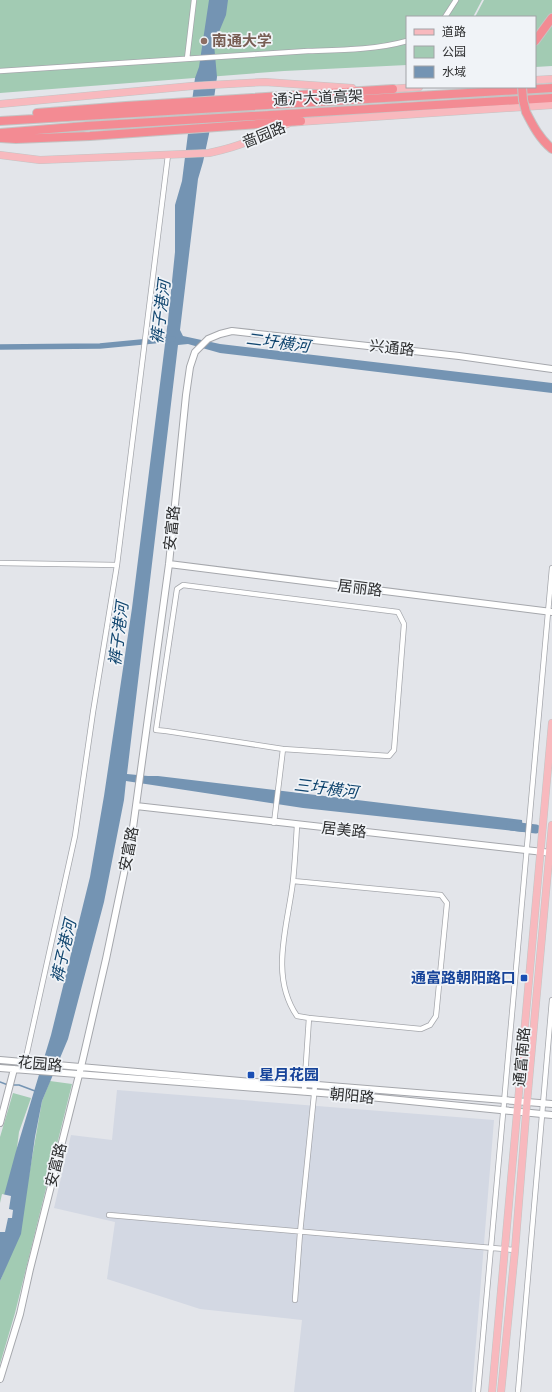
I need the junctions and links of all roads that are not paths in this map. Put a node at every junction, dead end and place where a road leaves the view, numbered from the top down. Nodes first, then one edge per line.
1 (194, 0) edge
2 (456, 0) edge
3 (446, 16) edge
4 (552, 18) edge
5 (536, 40) edge
6 (406, 41) edge
7 (187, 59) junction
8 (0, 72) edge
9 (552, 79) edge
10 (536, 80) edge
11 (406, 88) edge
12 (522, 88) edge
13 (552, 88) edge
14 (393, 89) junction
15 (552, 98) edge
16 (0, 104) edge
17 (215, 104) junction
18 (552, 105) edge
19 (188, 106) junction
20 (0, 117) edge
21 (0, 121) edge
22 (301, 121) junction
23 (0, 133) edge
24 (0, 138) edge
25 (552, 149) edge
26 (0, 155) edge
27 (168, 155) junction
28 (232, 331) joint
29 (552, 368) edge
30 (0, 563) edge
31 (168, 564) junction
32 (117, 565) junction
33 (552, 568) edge
34 (550, 612) edge
35 (552, 723) edge
36 (283, 749) junction
37 (136, 806) junction
38 (274, 823) junction
39 (297, 825) junction
40 (552, 825) edge
41 (526, 851) junction
42 (541, 852) junction
43 (551, 853) edge
44 (293, 881) junction
45 (552, 1000) edge
46 (309, 1018) junction
47 (0, 1060) edge
48 (24, 1062) junction
49 (81, 1067) junction
50 (0, 1068) edge
51 (14, 1069) junction
52 (79, 1075) junction
53 (305, 1084) junction
54 (315, 1085) junction
55 (304, 1092) junction
56 (315, 1092) junction
57 (505, 1100) junction
58 (519, 1101) junction
59 (527, 1102) junction
60 (543, 1103) junction
61 (552, 1104) edge
62 (503, 1110) junction
63 (518, 1112) junction
64 (526, 1113) junction
65 (542, 1114) junction
66 (552, 1115) edge
67 (0, 1123) edge
68 (109, 1215) dead end
69 (300, 1232) junction
70 (490, 1249) junction
71 (505, 1250) junction
72 (515, 1250) junction
73 (295, 1300) dead end
74 (0, 1379) edge
75 (478, 1392) edge
76 (492, 1392) edge
77 (501, 1392) edge
78 (518, 1392) edge

1 - 7 street
2 - 3 street
4 - 5 highway
6 - 7 street
7 - 8 street
9 - 10 main road
11 - 14 main road
12 - 25 highway, bridge
13 - 17 highway, 通沪大道高架
14 - 16 main road
14 - 17 highway
15 - 23 highway, 通沪大道高架
17 - 19 highway
18 - 22 main road, 啬园路
19 - 20 highway
19 - 21 highway
22 - 24 highway
22 - 27 main road, 啬园路
26 - 27 main road, 啬园路
27 - 32 street
28 - 29 street, 兴通路
28 - 31 street, 安富路
30 - 32 street
31 - 34 street, 居丽路
31 - 37 street, 安富路
32 - 48 street
33 - 34 street
34 - 41 street
35 - 42 main road, 通富南路
36 - 36 street
36 - 38 street
37 - 38 street, 居美路
37 - 49 street, 安富路
38 - 39 street, 居美路
39 - 41 street, 居美路
39 - 44 street
40 - 43 main road, 通富南路
41 - 42 street, 居美路
41 - 57 street
42 - 43 street, 居美路
42 - 58 main road, 通富南路
43 - 59 main road, 通富南路
44 - 46 street
44 - 46 street
45 - 60 street
46 - 53 street
47 - 48 street, 花园路
48 - 49 street, 花园路
49 - 52 street, 安富路
49 - 53 street, 朝阳路
50 - 51 street, 花园路
51 - 52 street, 花园路
51 - 67 street
52 - 55 street, 朝阳路
52 - 74 street, 安富路
53 - 54 street, 朝阳路
53 - 55 street
54 - 56 street
54 - 57 street, 朝阳路
55 - 56 street, 朝阳路
56 - 62 street, 朝阳路
56 - 69 street
57 - 58 street, 朝阳路
57 - 62 street
58 - 59 street, 朝阳路
58 - 63 main road, 通富南路
59 - 60 street, 朝阳路
59 - 64 main road, 通富南路
60 - 61 street, 朝阳路
60 - 65 street
62 - 63 street, 朝阳路
62 - 70 street
63 - 64 street, 朝阳路
63 - 71 main road, 通富南路
64 - 65 street, 朝阳路
64 - 72 main road, 通富南路
65 - 66 street, 朝阳路
65 - 78 street
68 - 69 street
69 - 70 street
69 - 73 street
70 - 71 street
70 - 75 street
71 - 72 street
71 - 76 main road, 通富南路
72 - 77 main road, 通富南路

